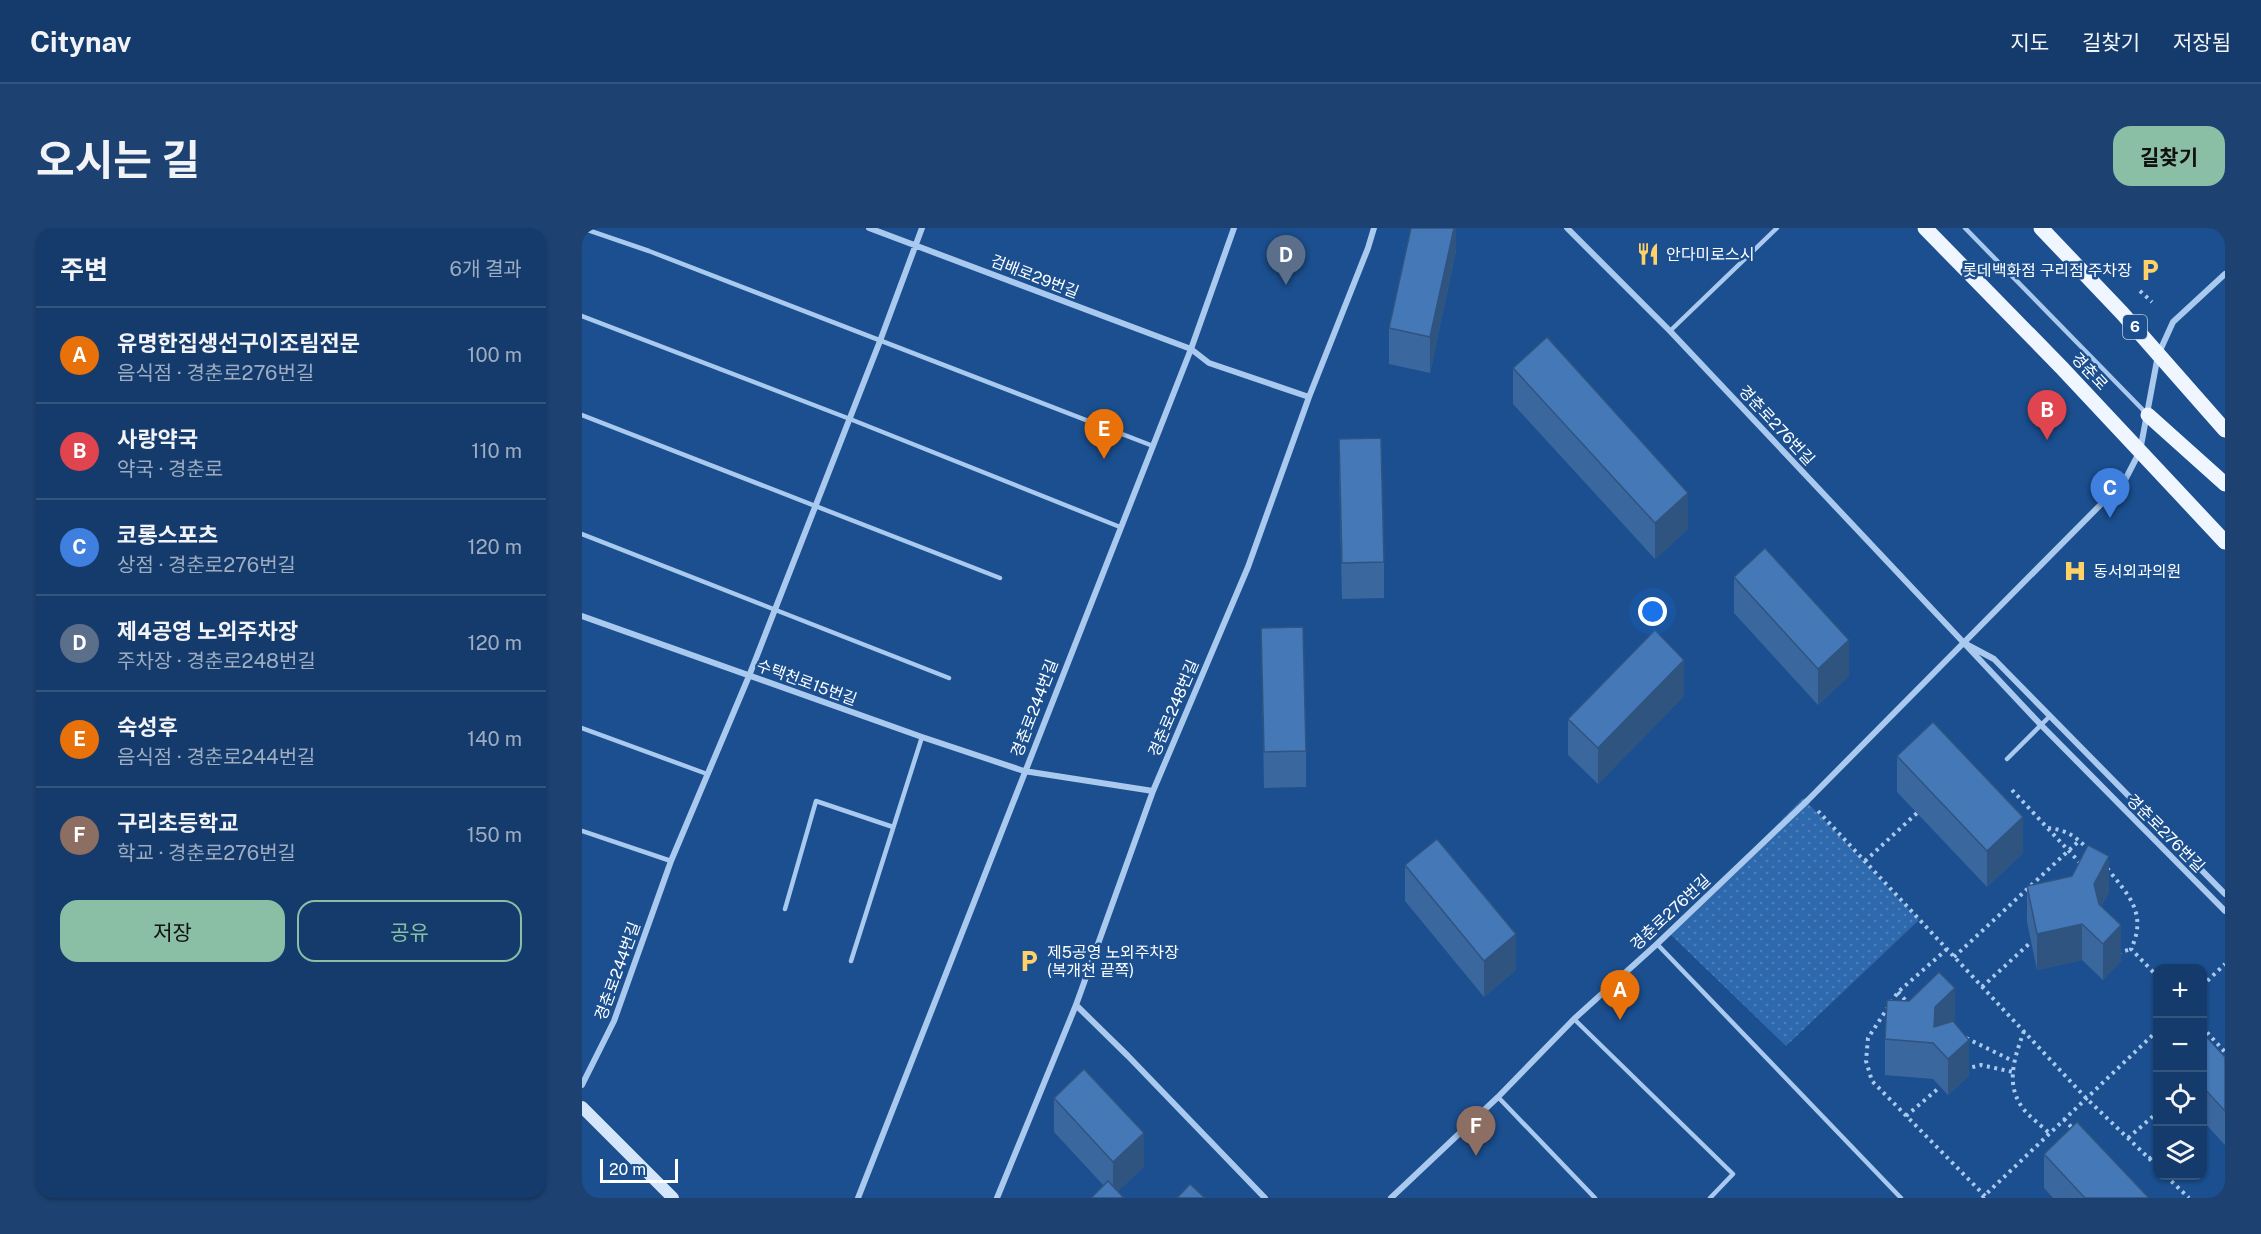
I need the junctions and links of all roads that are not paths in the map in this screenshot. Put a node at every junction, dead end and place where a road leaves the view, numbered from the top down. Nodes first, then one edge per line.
1 (582, 228) edge
2 (868, 228) edge
3 (922, 228) edge
4 (1234, 228) edge
5 (1374, 228) edge
6 (1567, 228) edge
7 (1777, 228) edge
8 (1925, 228) edge
9 (1965, 228) edge
10 (2041, 228) edge
11 (915, 245) junction
12 (2225, 274) edge
13 (582, 316) edge
14 (1670, 331) junction
15 (880, 341) junction
16 (1191, 349) junction
17 (2158, 355) junction
18 (1309, 398) junction
19 (582, 415) edge
20 (2148, 415) junction
21 (850, 419) junction
22 (2225, 430) edge
23 (1153, 446) junction
24 (2140, 451) junction
25 (2225, 484) edge
26 (815, 506) junction
27 (1120, 527) junction
28 (582, 534) edge
29 (2225, 542) edge
30 (1000, 578) dead end
31 (774, 609) junction
32 (582, 616) edge
33 (1964, 643) junction
34 (749, 676) junction
35 (949, 678) dead end
36 (2050, 716) junction
37 (2041, 725) junction
38 (582, 728) edge
39 (922, 737) junction
40 (2007, 759) dead end
41 (1024, 771) junction
42 (707, 774) junction
43 (1152, 791) junction
44 (893, 827) junction
45 (582, 831) edge
46 (671, 861) junction
47 (2225, 894) edge
48 (784, 909) dead end
49 (2225, 911) edge
50 (1657, 944) junction
51 (851, 961) dead end
52 (1076, 1005) junction
53 (1574, 1019) junction
54 (582, 1085) edge
55 (1498, 1097) junction
56 (582, 1107) edge
57 (673, 1198) edge
58 (858, 1198) edge
59 (997, 1198) edge
60 (1265, 1198) edge
61 (1391, 1198) edge
62 (1595, 1198) edge
63 (1710, 1198) edge
64 (1901, 1198) edge

1 - 15 lane
2 - 11 street, 검배로29번길
3 - 11 street, 경춘로244번길
4 - 16 street, 경춘로244번길
5 - 18 street, 경춘로248번길
6 - 14 street, 경춘로276번길
7 - 14 lane
8 - 24 main road, 경춘로
9 - 20 lane
10 - 17 main road, 6
11 - 15 street, 경춘로244번길
11 - 16 street, 검배로29번길
12 - 17 street, 경춘로276번길
13 - 21 lane
14 - 33 street, 경춘로276번길
15 - 21 street, 경춘로244번길
15 - 23 lane
16 - 18 street, 검배로29번길
16 - 23 street, 경춘로244번길
17 - 20 street, 경춘로276번길
17 - 22 main road, 6
18 - 43 street, 경춘로248번길
19 - 26 lane
20 - 24 street, 경춘로276번길
20 - 25 main road
21 - 26 street, 경춘로244번길
21 - 27 lane
23 - 27 street, 경춘로244번길
24 - 29 main road, 경춘로
24 - 33 street, 경춘로276번길
26 - 30 lane
26 - 31 street, 경춘로244번길
27 - 41 street, 경춘로244번길
28 - 31 lane
31 - 34 street, 경춘로244번길
31 - 35 lane
32 - 34 street, 수택천로15번길
33 - 36 street, 경춘로276번길
33 - 37 street, 경춘로276번길
33 - 50 street, 경춘로276번길
34 - 39 street, 수택천로15번길
34 - 42 street, 경춘로244번길
36 - 37 lane
36 - 47 street, 경춘로276번길
37 - 40 lane
37 - 49 street, 경춘로276번길
38 - 42 lane
39 - 41 street, 수택천로15번길
39 - 44 lane
41 - 43 street, 수택천로15번길
41 - 58 street, 경춘로244번길
42 - 46 street, 경춘로244번길
43 - 52 street, 경춘로248번길
44 - 48 lane
44 - 51 lane
45 - 46 lane
46 - 54 street, 경춘로244번길
50 - 53 street, 경춘로276번길
50 - 64 lane
52 - 59 street, 경춘로248번길
52 - 60 street
53 - 55 street, 경춘로276번길
53 - 63 lane
55 - 61 street, 경춘로276번길
55 - 62 lane
56 - 57 street

